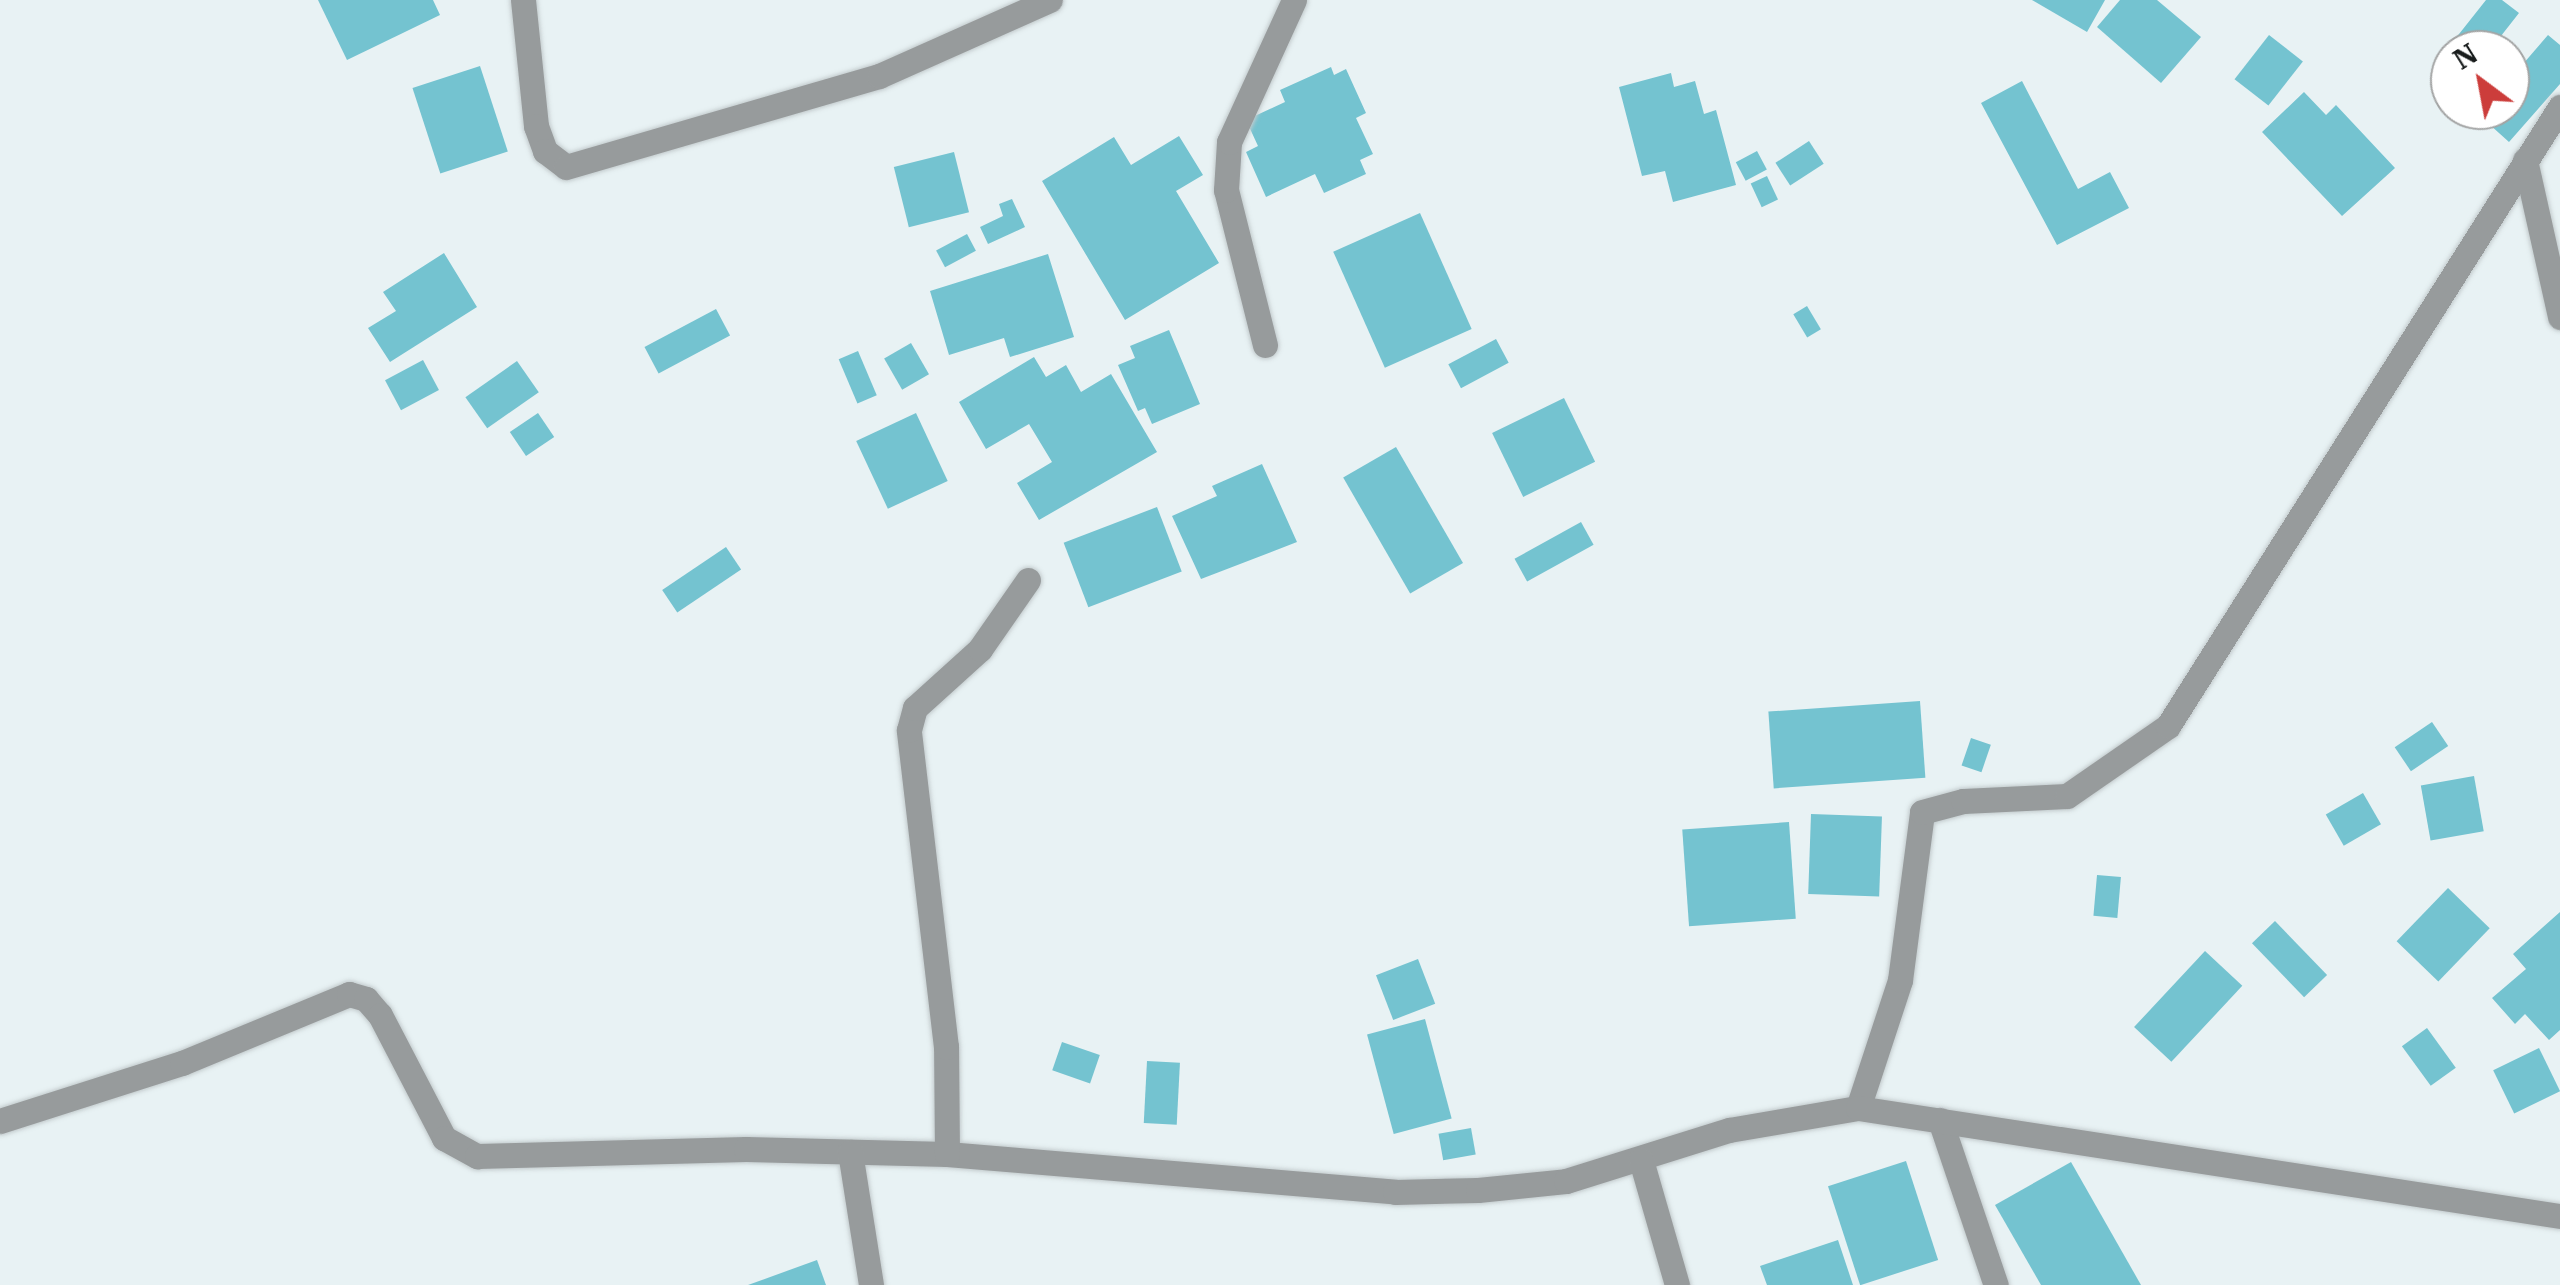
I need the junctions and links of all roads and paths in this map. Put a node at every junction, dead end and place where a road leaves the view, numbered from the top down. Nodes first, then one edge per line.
1 (523, 0) edge
2 (1050, 0) edge
3 (1294, 0) edge
4 (2560, 107) edge
5 (2526, 160) junction
6 (2560, 318) edge
7 (1265, 345) dead end
8 (1028, 580) dead end
9 (1858, 1108) junction
10 (1940, 1120) junction
11 (0, 1121) edge
12 (850, 1152) junction
13 (947, 1154) junction
14 (1641, 1160) junction
15 (2560, 1216) edge
16 (870, 1285) edge
17 (1677, 1285) edge
18 (1996, 1285) edge

1 - 2 street
3 - 7 street
4 - 5 street
5 - 6 street
5 - 9 street
8 - 13 street
9 - 10 street
9 - 14 street
10 - 15 street
10 - 18 street
11 - 12 street
12 - 13 street
12 - 16 street
13 - 14 street
14 - 17 street

